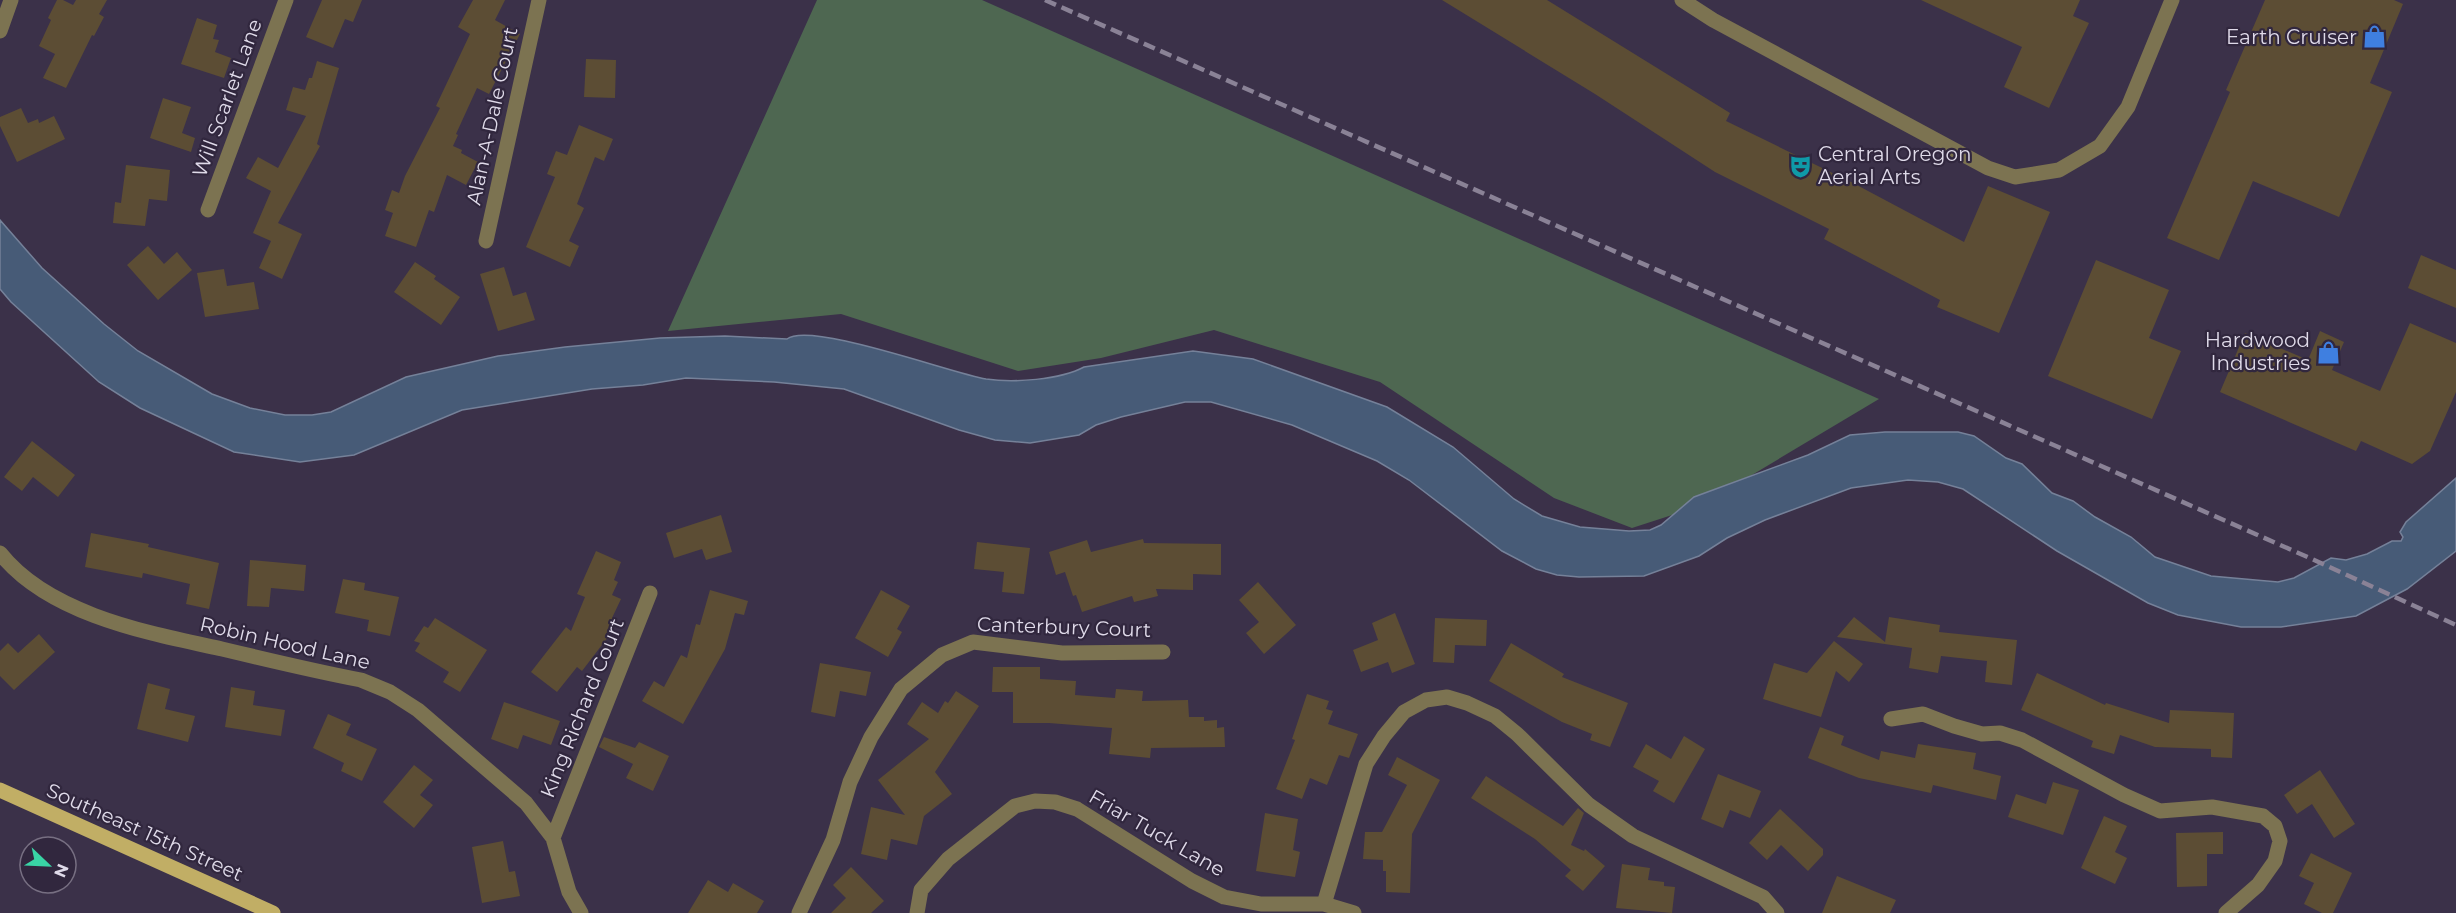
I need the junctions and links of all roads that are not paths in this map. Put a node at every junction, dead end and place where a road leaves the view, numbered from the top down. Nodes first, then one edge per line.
1 (11, 0) edge
2 (286, 0) edge
3 (539, 0) edge
4 (1682, 0) edge
5 (2172, 0) edge
6 (0, 31) edge
7 (208, 210) dead end
8 (486, 242) dead end
9 (0, 553) edge
10 (650, 593) dead end
11 (1163, 652) dead end
12 (1891, 719) dead end
13 (0, 790) edge
14 (553, 838) junction
15 (1324, 904) junction
16 (273, 913) edge
17 (581, 913) edge
18 (799, 913) edge
19 (917, 913) edge
20 (1354, 913) edge
21 (1777, 913) edge
22 (2226, 913) edge

1 - 6 street
2 - 7 street, Will Scarlet Lane
3 - 8 street, Alan-A-Dale Court
4 - 5 street
9 - 14 street, Robin Hood Lane
10 - 14 street, King Richard Court
11 - 18 street, Canterbury Court
12 - 22 street
13 - 16 main road, Southeast 15th Street
14 - 17 street, Robin Hood Lane
15 - 19 street, Friar Tuck Lane
15 - 20 street, Friar Tuck Lane
15 - 21 street

